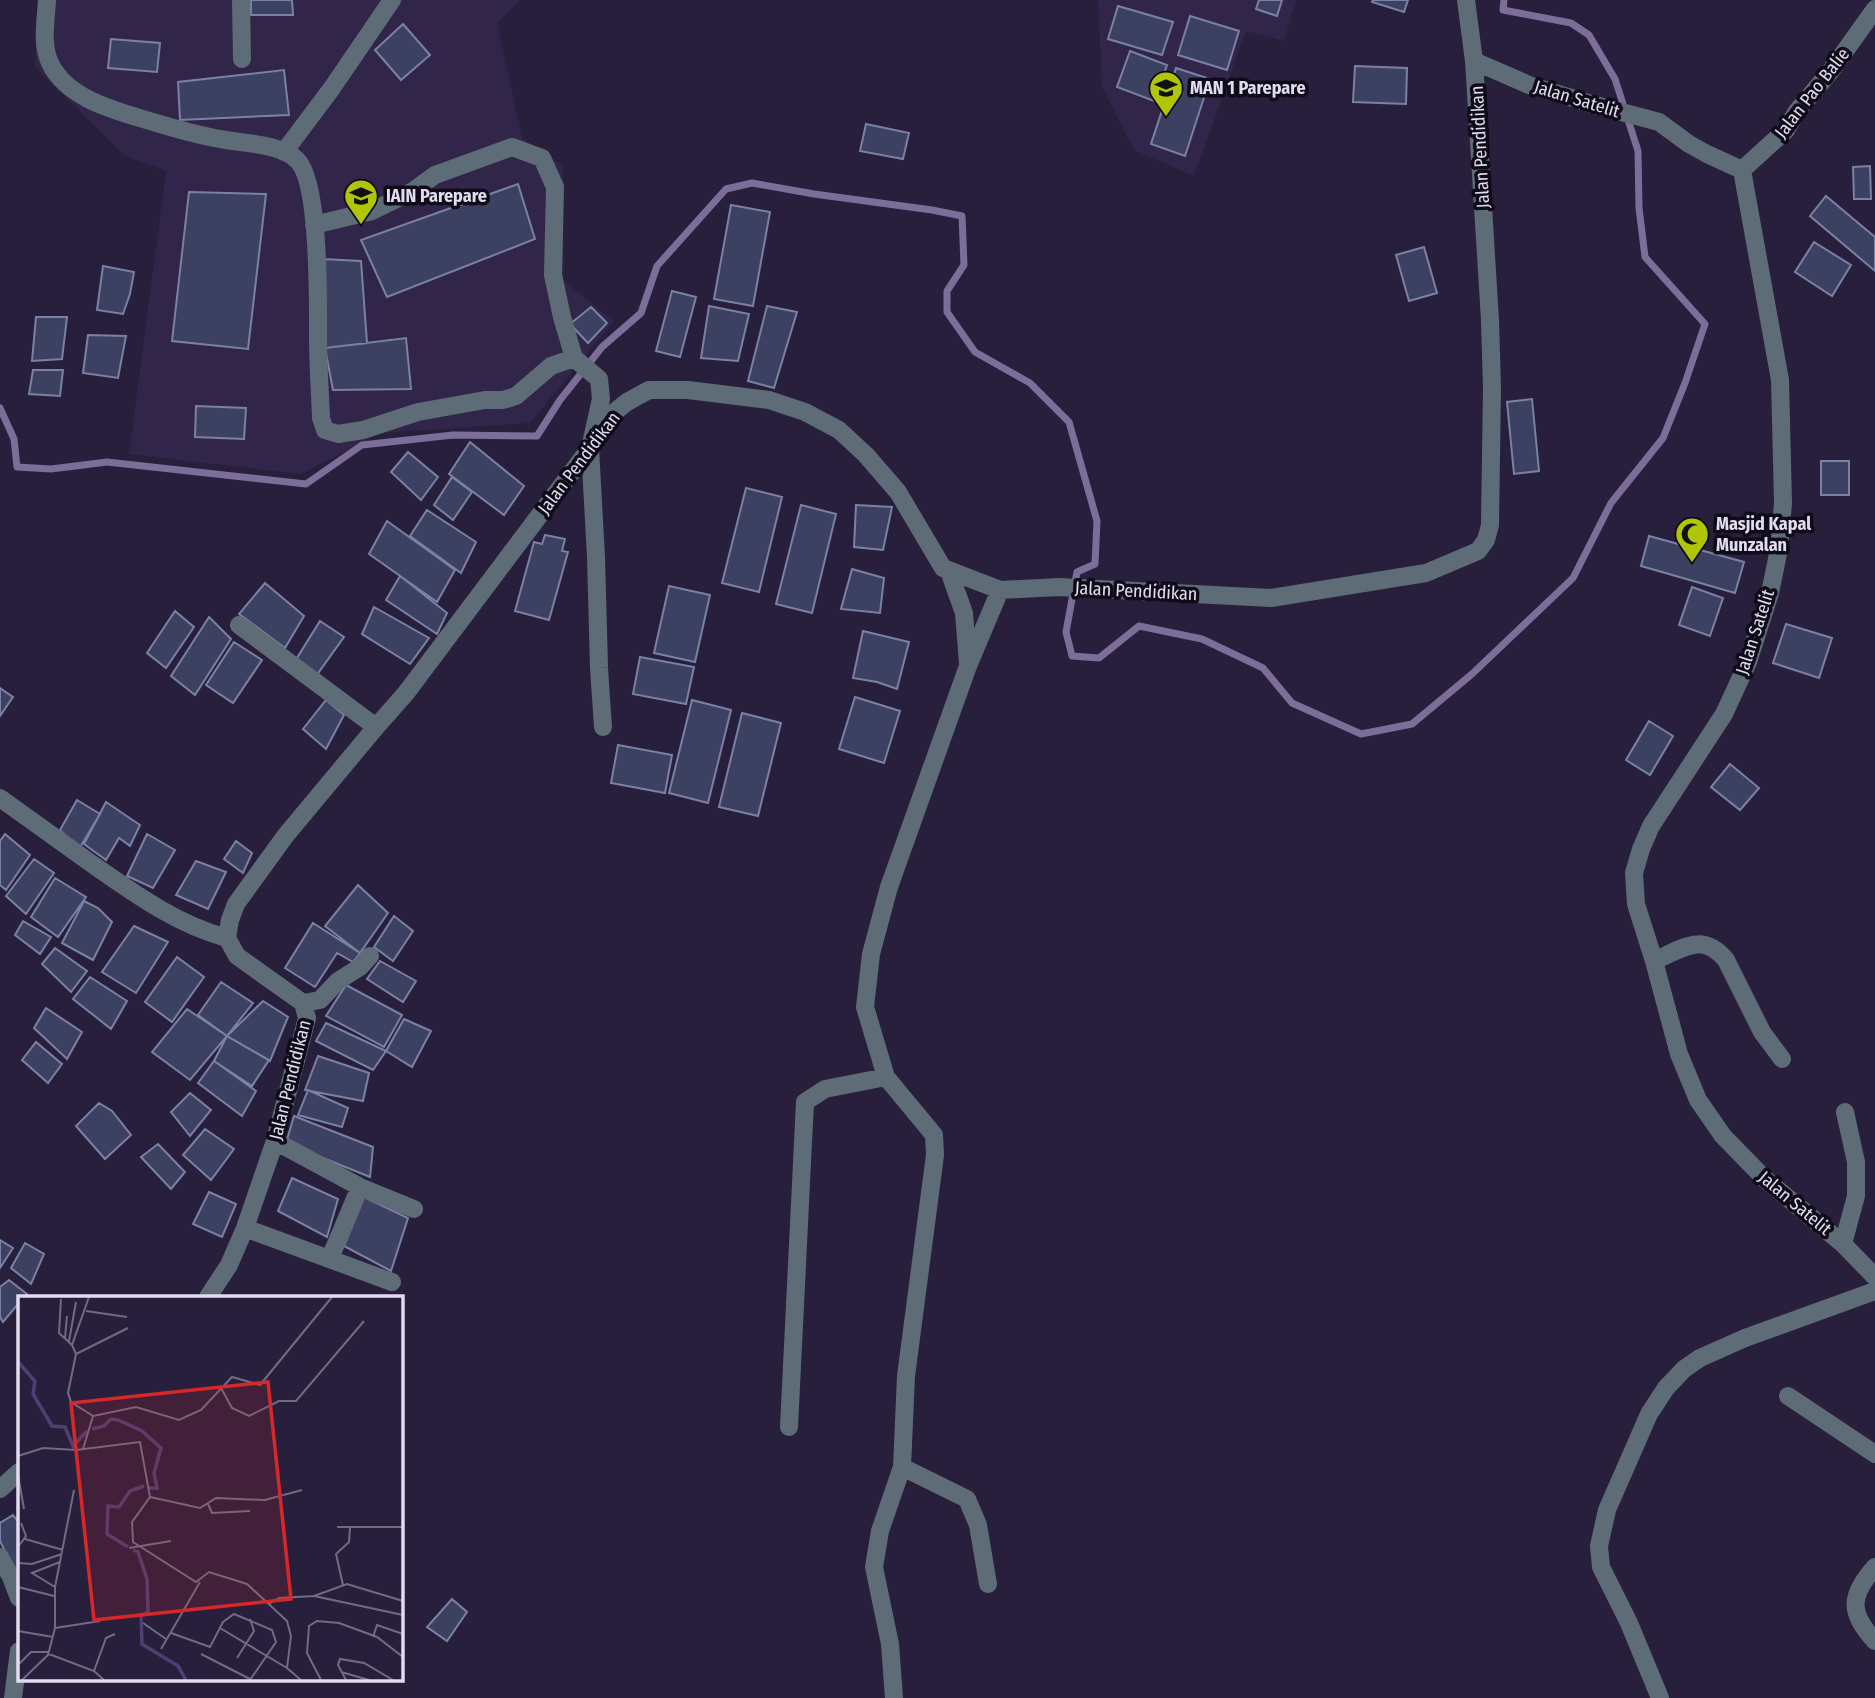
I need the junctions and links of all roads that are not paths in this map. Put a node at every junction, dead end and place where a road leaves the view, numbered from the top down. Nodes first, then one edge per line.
1 (47, 0) edge
2 (241, 0) edge
3 (392, 0) edge
4 (1466, 0) edge
5 (1875, 9) edge
6 (242, 59) dead end
7 (1474, 61) junction
8 (284, 152) junction
9 (1742, 170) junction
10 (314, 225) junction
11 (578, 362) junction
12 (590, 448) junction
13 (949, 571) junction
14 (1000, 590) junction
15 (239, 625) dead end
16 (968, 666) junction
17 (376, 727) junction
18 (603, 727) dead end
19 (0, 798) edge
20 (227, 938) junction
21 (370, 956) dead end
22 (1654, 961) junction
23 (303, 1003) junction
24 (1782, 1059) dead end
25 (886, 1077) junction
26 (1845, 1112) dead end
27 (275, 1141) junction
28 (360, 1187) junction
29 (414, 1209) dead end
30 (244, 1228) junction
31 (1843, 1244) junction
32 (330, 1258) junction
33 (1875, 1277) edge
34 (392, 1282) dead end
35 (1875, 1291) edge
36 (209, 1296) edge
37 (1788, 1396) dead end
38 (789, 1427) dead end
39 (1875, 1454) edge
40 (902, 1467) junction
41 (18, 1473) edge
42 (0, 1489) edge
43 (0, 1557) edge
44 (1875, 1567) edge
45 (988, 1584) dead end
46 (18, 1595) edge
47 (1875, 1641) edge
48 (18, 1659) edge
49 (13, 1698) edge
50 (894, 1698) edge
51 (1660, 1698) edge

1 - 8 street
2 - 6 street
3 - 8 street
4 - 7 street, Jalan Pendidikan
5 - 9 street, Jalan Pao Balie
7 - 9 street, Jalan Satelit
7 - 14 street, Jalan Pendidikan
8 - 10 street
9 - 22 street, Jalan Satelit
10 - 11 street
10 - 11 street
11 - 12 street
12 - 13 street, Jalan Pendidikan
12 - 17 street, Jalan Pendidikan
12 - 18 street
13 - 14 street, Jalan Pendidikan
13 - 16 street
14 - 16 street
15 - 17 street
16 - 25 street
17 - 20 street, Jalan Pendidikan
19 - 20 street
20 - 23 street, Jalan Pendidikan
21 - 23 street
22 - 24 street
22 - 31 street, Jalan Satelit
23 - 27 street, Jalan Pendidikan
25 - 38 street
25 - 40 street
26 - 31 street
27 - 28 street
27 - 30 street, Jalan Pendidikan
28 - 29 street
28 - 32 street
30 - 32 street
30 - 36 street, Jalan Pendidikan
31 - 33 street, Jalan Satelit
32 - 34 street
35 - 51 street
37 - 39 street
40 - 45 street
40 - 50 street
41 - 42 street
43 - 46 street
44 - 47 street
48 - 49 street

